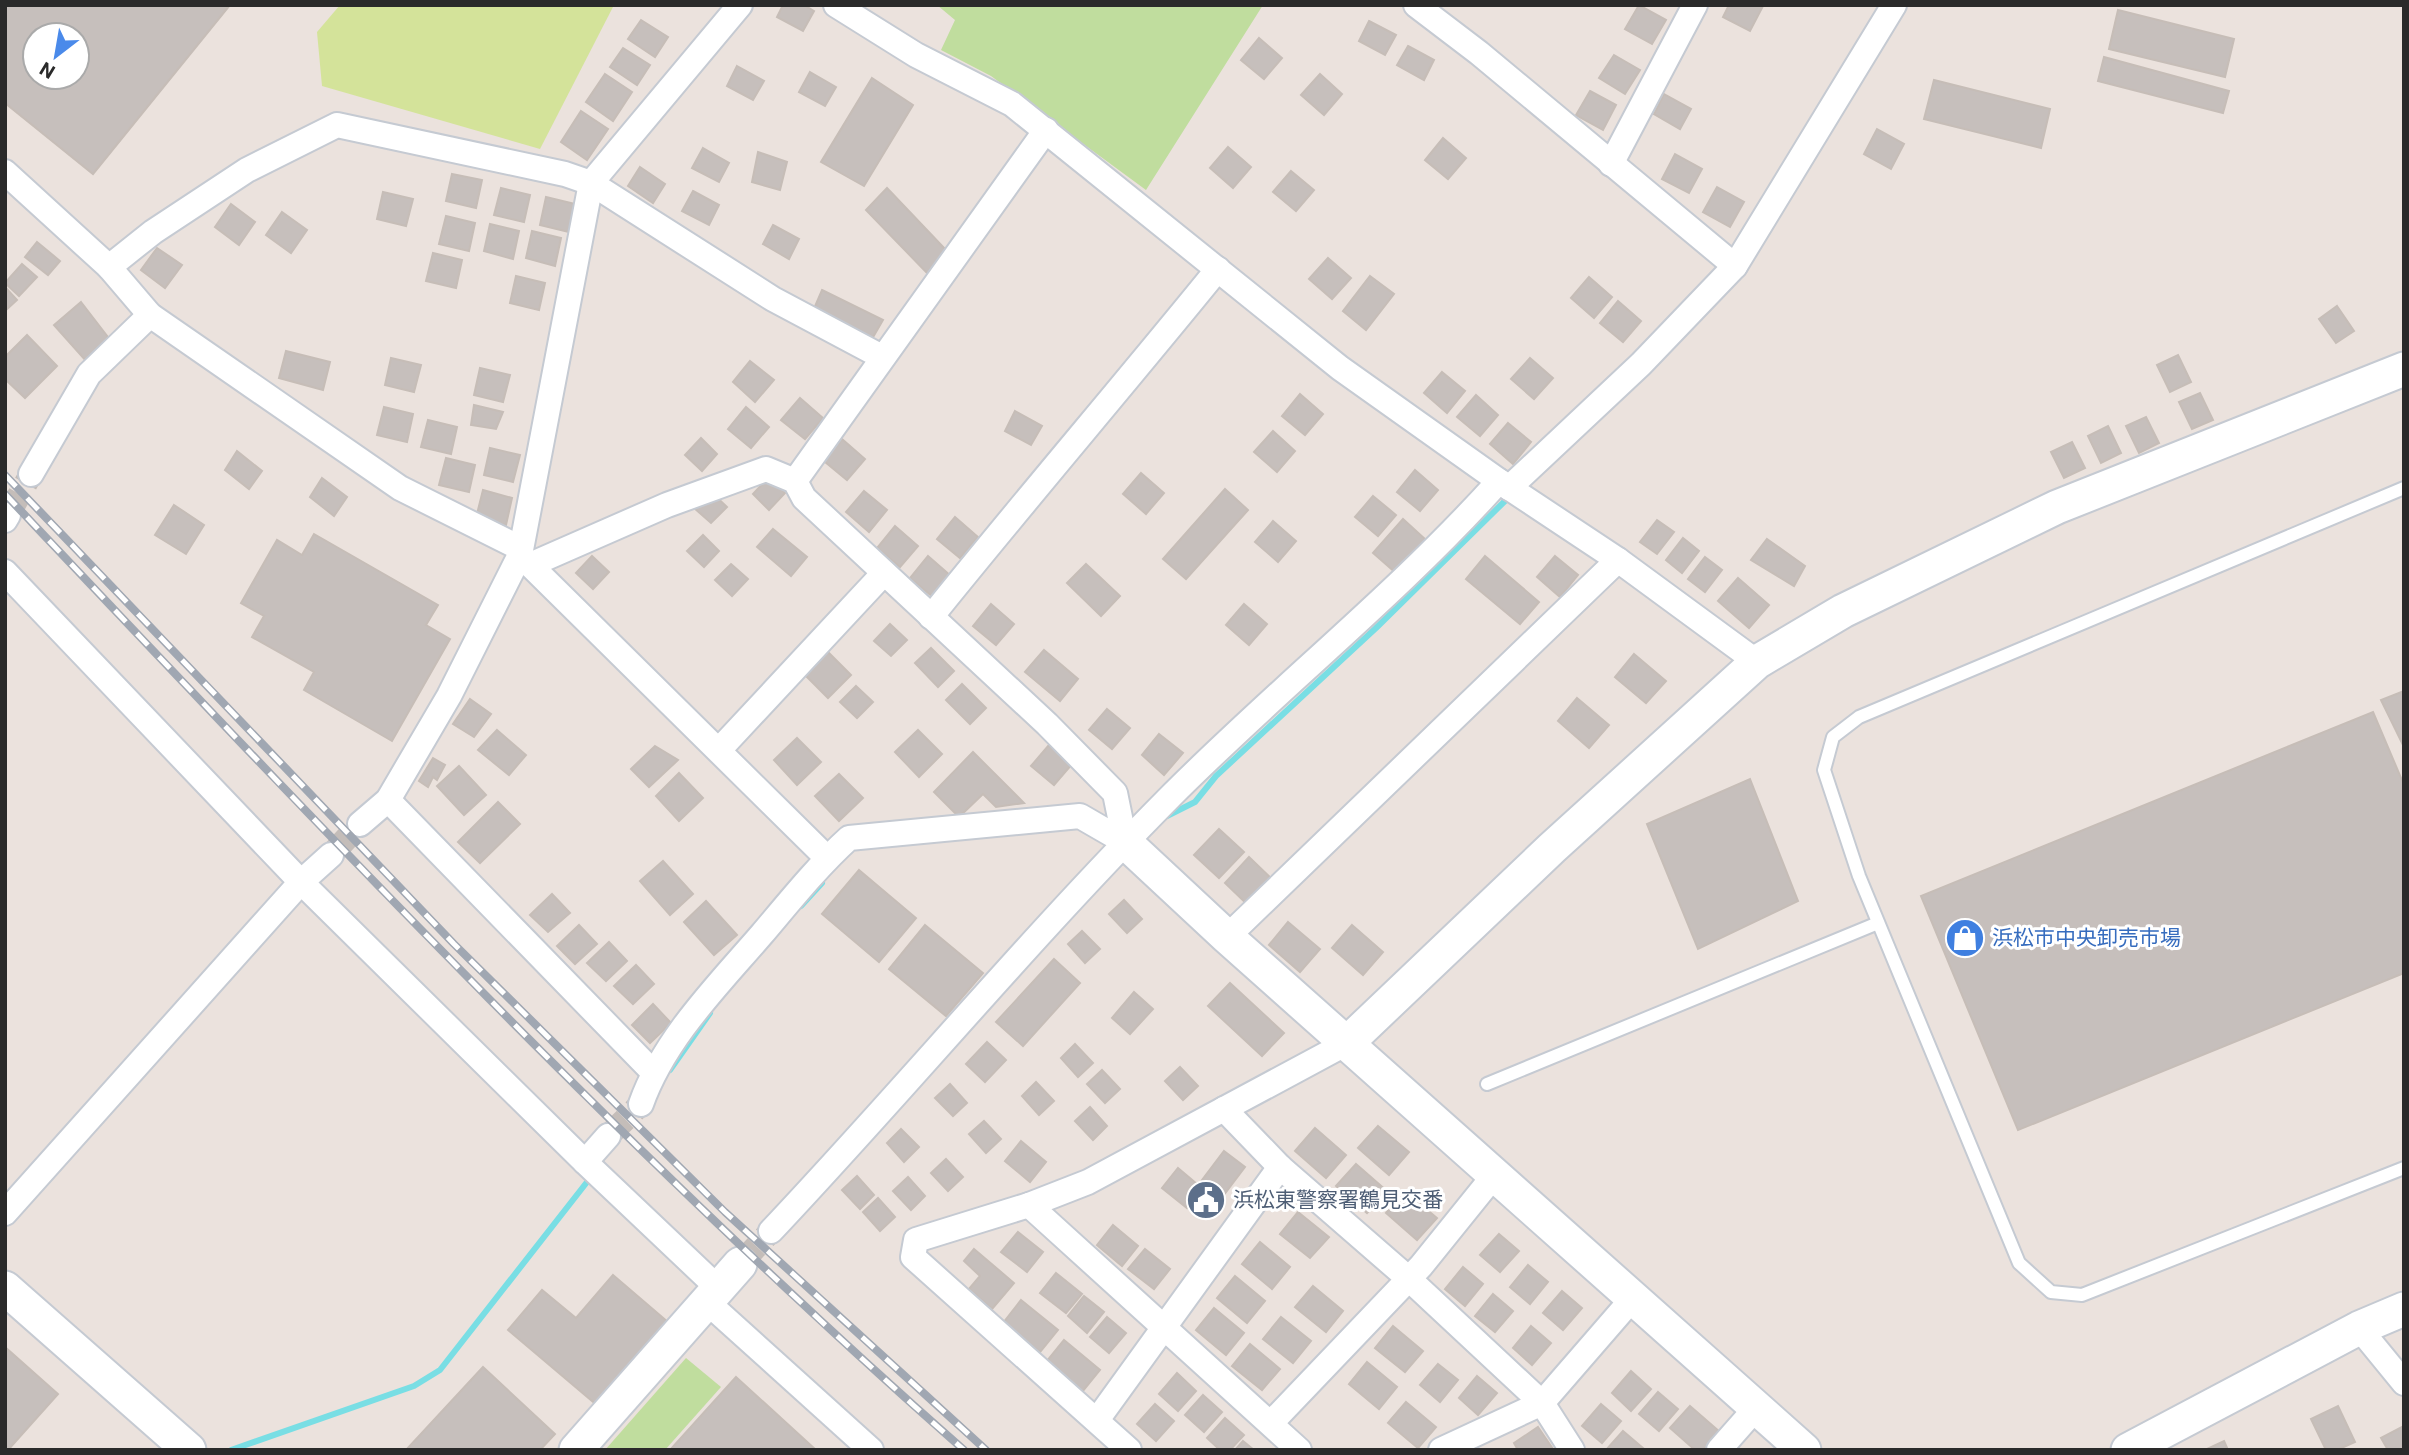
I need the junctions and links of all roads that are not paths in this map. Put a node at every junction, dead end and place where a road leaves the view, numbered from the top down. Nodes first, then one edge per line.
1 (740, 5) edge
2 (836, 5) edge
3 (1416, 5) edge
4 (1695, 5) edge
5 (1894, 5) edge
6 (1045, 130) junction
7 (1611, 164) junction
8 (5, 172) edge
9 (591, 183) junction
10 (109, 267) junction
11 (1735, 267) junction
12 (1218, 270) junction
13 (150, 315) junction
14 (882, 357) junction
15 (2404, 369) edge
16 (31, 474) tunnel mouth
17 (795, 481) junction
18 (1504, 484) junction
19 (2404, 488) edge
20 (523, 556) junction
21 (1618, 560) junction
22 (5, 572) edge
23 (884, 573) junction
24 (932, 617) junction
25 (1757, 662) junction
26 (719, 750) junction
27 (388, 800) junction
28 (360, 824) tunnel mouth
29 (1125, 842) junction
30 (331, 855) tunnel mouth
31 (827, 858) junction
32 (301, 882) junction
33 (1878, 923) junction
34 (1227, 937) junction
35 (1348, 1043) junction
36 (653, 1072) junction
37 (1487, 1084) dead end
38 (641, 1104) tunnel mouth
39 (1224, 1110) junction
40 (608, 1136) tunnel mouth
41 (585, 1162) junction
42 (1280, 1167) junction
43 (2404, 1168) edge
44 (1496, 1173) junction
45 (1029, 1205) junction
46 (5, 1213) edge
47 (771, 1231) tunnel mouth
48 (1409, 1279) junction
49 (722, 1285) junction
50 (5, 1288) edge
51 (1633, 1298) junction
52 (2404, 1309) edge
53 (1164, 1328) junction
54 (2359, 1328) junction
55 (2404, 1383) edge
56 (1542, 1403) junction
57 (1756, 1408) junction
58 (1097, 1420) junction
59 (1271, 1423) junction
60 (2161, 1442) edge
61 (189, 1450) edge
62 (576, 1450) edge
63 (871, 1450) edge
64 (1129, 1450) edge
65 (1298, 1450) edge
66 (1441, 1450) edge
67 (1572, 1450) edge
68 (1719, 1450) edge
69 (1804, 1450) edge
70 (2128, 1450) edge

1 - 9 street
2 - 6 street
3 - 7 street
4 - 7 street
5 - 11 street
6 - 12 street
6 - 14 street
7 - 11 street
8 - 10 street
9 - 10 street
9 - 14 street
9 - 20 street
10 - 13 street
11 - 18 street
12 - 18 street
12 - 24 street
13 - 16 street
13 - 20 street
14 - 17 street
15 - 25 street
17 - 20 street
17 - 23 street
18 - 21 street
18 - 29 street
19 - 33 lane
20 - 26 street
20 - 27 street
21 - 25 street
21 - 34 street
22 - 32 street
23 - 24 street
23 - 26 street
24 - 29 street
25 - 35 street
26 - 31 street
27 - 28 street
27 - 36 street
29 - 31 street
29 - 34 street
29 - 47 street
30 - 32 street
31 - 36 street
32 - 41 street
32 - 46 street
33 - 37 lane
33 - 43 lane
34 - 35 street
35 - 39 street
35 - 44 street
36 - 38 street
39 - 42 street
39 - 45 street
40 - 41 street
41 - 49 street
42 - 48 street
42 - 53 street
44 - 48 street
44 - 51 street
45 - 53 street
45 - 58 street
48 - 56 street
48 - 59 street
49 - 62 street
49 - 63 street
50 - 61 street
51 - 56 street
51 - 57 street
52 - 54 street
53 - 58 street
53 - 59 street
54 - 55 street
54 - 60 street
56 - 66 street
56 - 67 street
57 - 68 street
57 - 69 street
58 - 64 street
59 - 65 street
60 - 70 street

